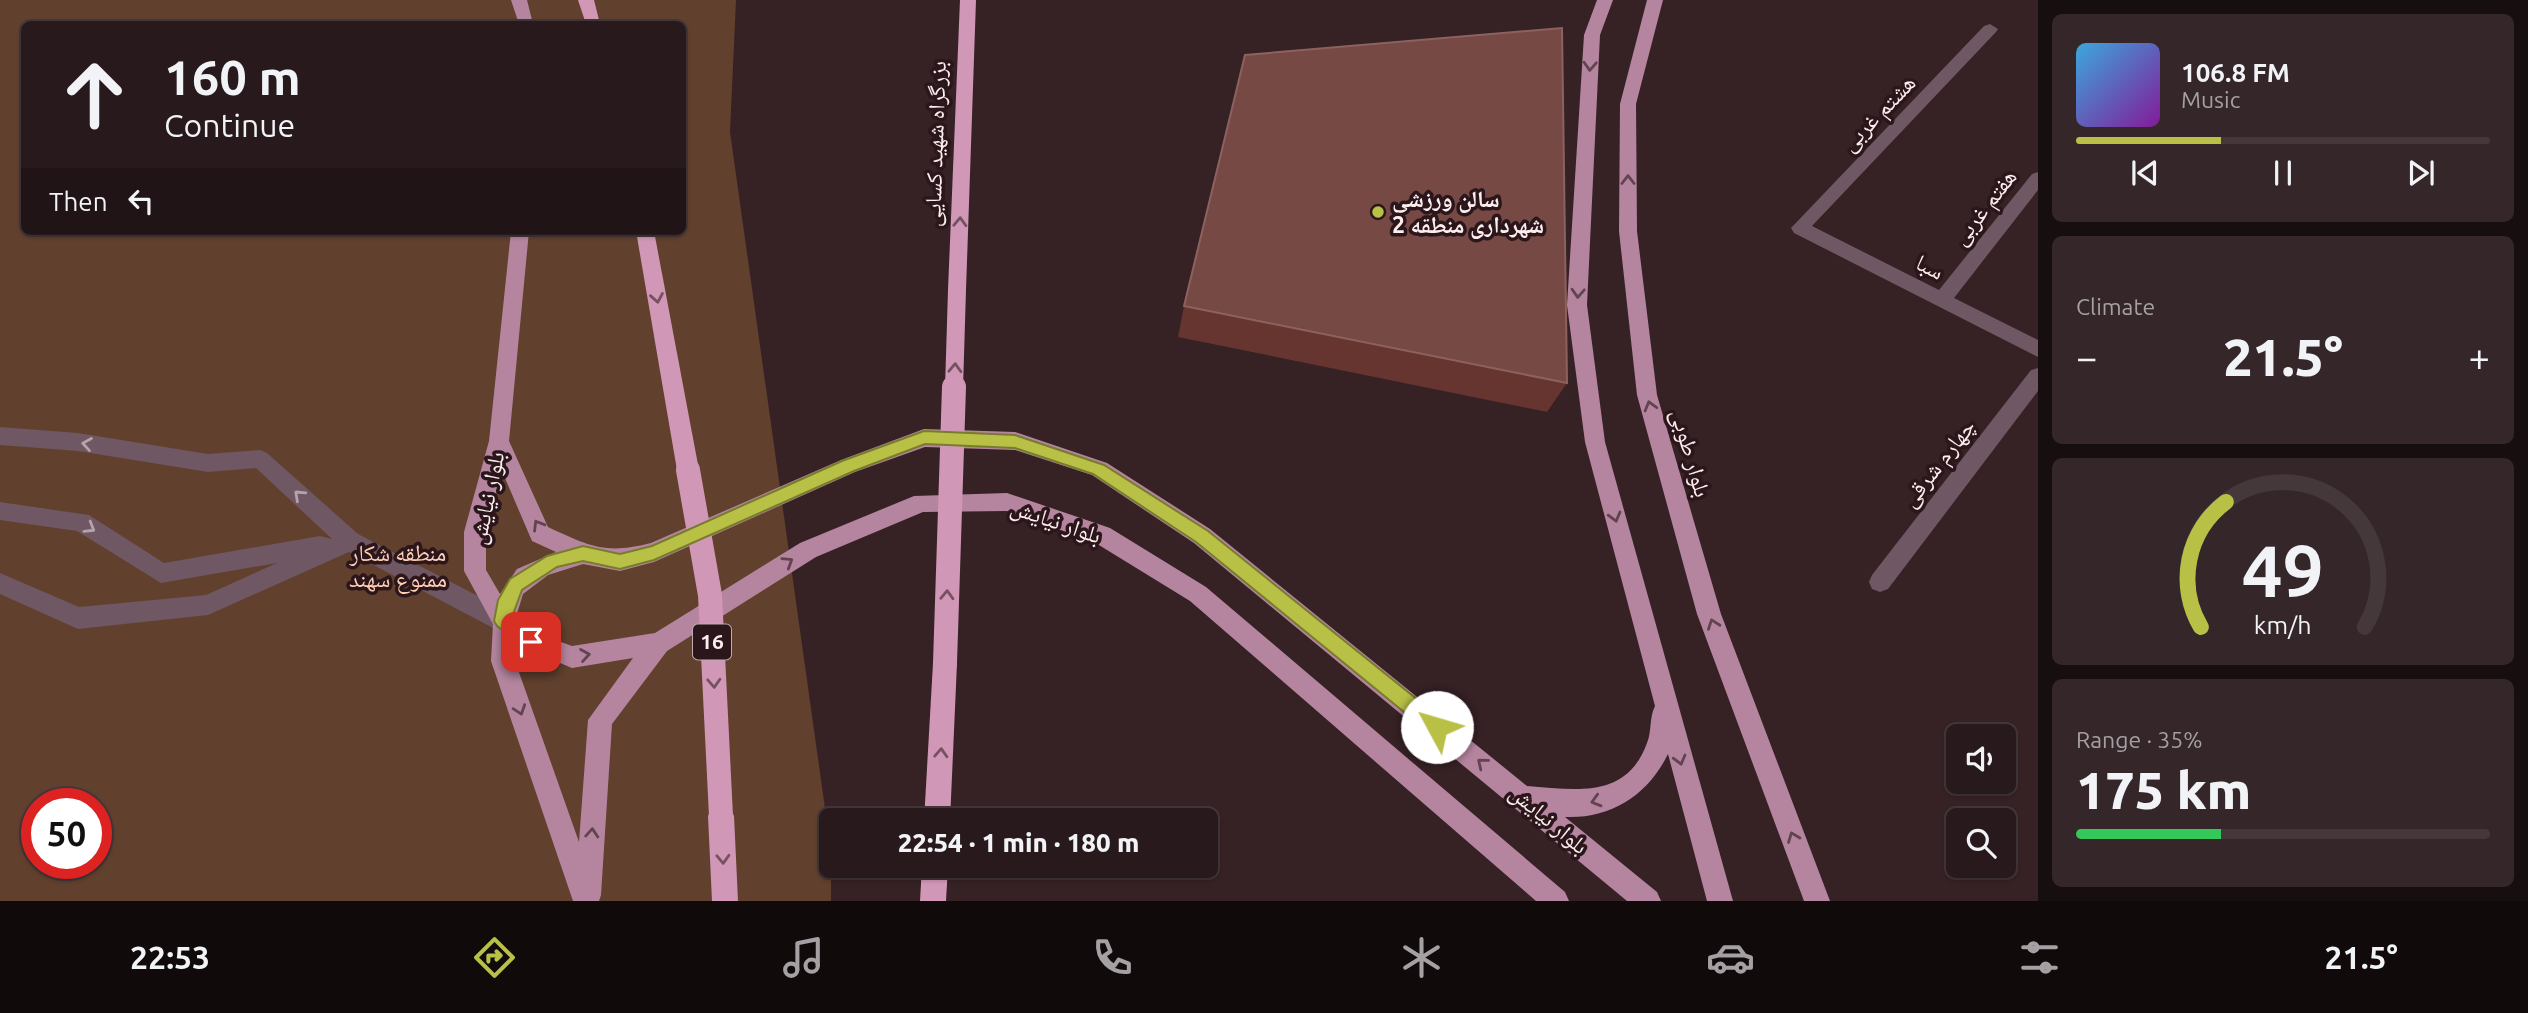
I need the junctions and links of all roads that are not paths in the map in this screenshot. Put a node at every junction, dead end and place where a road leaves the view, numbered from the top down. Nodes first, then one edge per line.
1 (519, 0) edge
2 (586, 0) edge
3 (968, 0) edge
4 (1605, 0) edge
5 (1655, 0) edge
6 (525, 21) edge
7 (592, 21) edge
8 (1990, 29) dead end
9 (2038, 177) edge
10 (1800, 228) joint
11 (520, 235) edge
12 (646, 235) edge
13 (1942, 300) junction
14 (2038, 349) edge
15 (2038, 376) edge
16 (0, 436) edge
17 (499, 441) junction
18 (0, 511) edge
19 (349, 541) junction
20 (583, 554) junction
21 (1880, 582) dead end
22 (0, 583) edge
23 (503, 621) junction
24 (659, 643) junction
25 (1661, 692) junction
26 (1523, 797) junction
27 (938, 808) edge
28 (934, 878) edge
29 (587, 901) edge
30 (725, 901) edge
31 (933, 901) edge
32 (1556, 901) edge
33 (1648, 901) edge
34 (1720, 901) edge
35 (1817, 901) edge

1 - 6 main road
2 - 7 highway
27 -> 3 highway, بزرگراه شهید کسایی, bridge
4 -> 25 main road
35 -> 5 main road, بلوار طوبی
8 - 10 street, هشتم غربی
9 - 13 street, هفتم غربی
10 - 13 street, سبا
11 - 17 main road
12 -> 30 highway, 16, bridge
13 - 14 street, سبا
15 - 21 street, چهارم شرقی
19 -> 16 street
20 -> 17 main road, بلوار نیایش
17 - 23 main road, بلوار نیایش
18 -> 19 street
19 - 22 street
19 - 23 street
20 - 23 main road
26 -> 20 main road, بلوار نیایش
23 -> 24 main road, بلوار نیایش
23 -> 29 main road
29 -> 24 main road
24 -> 32 main road, بلوار نیایش
25 -> 26 main road
25 -> 34 main road
26 - 33 main road, بلوار نیایش
28 - 31 highway

